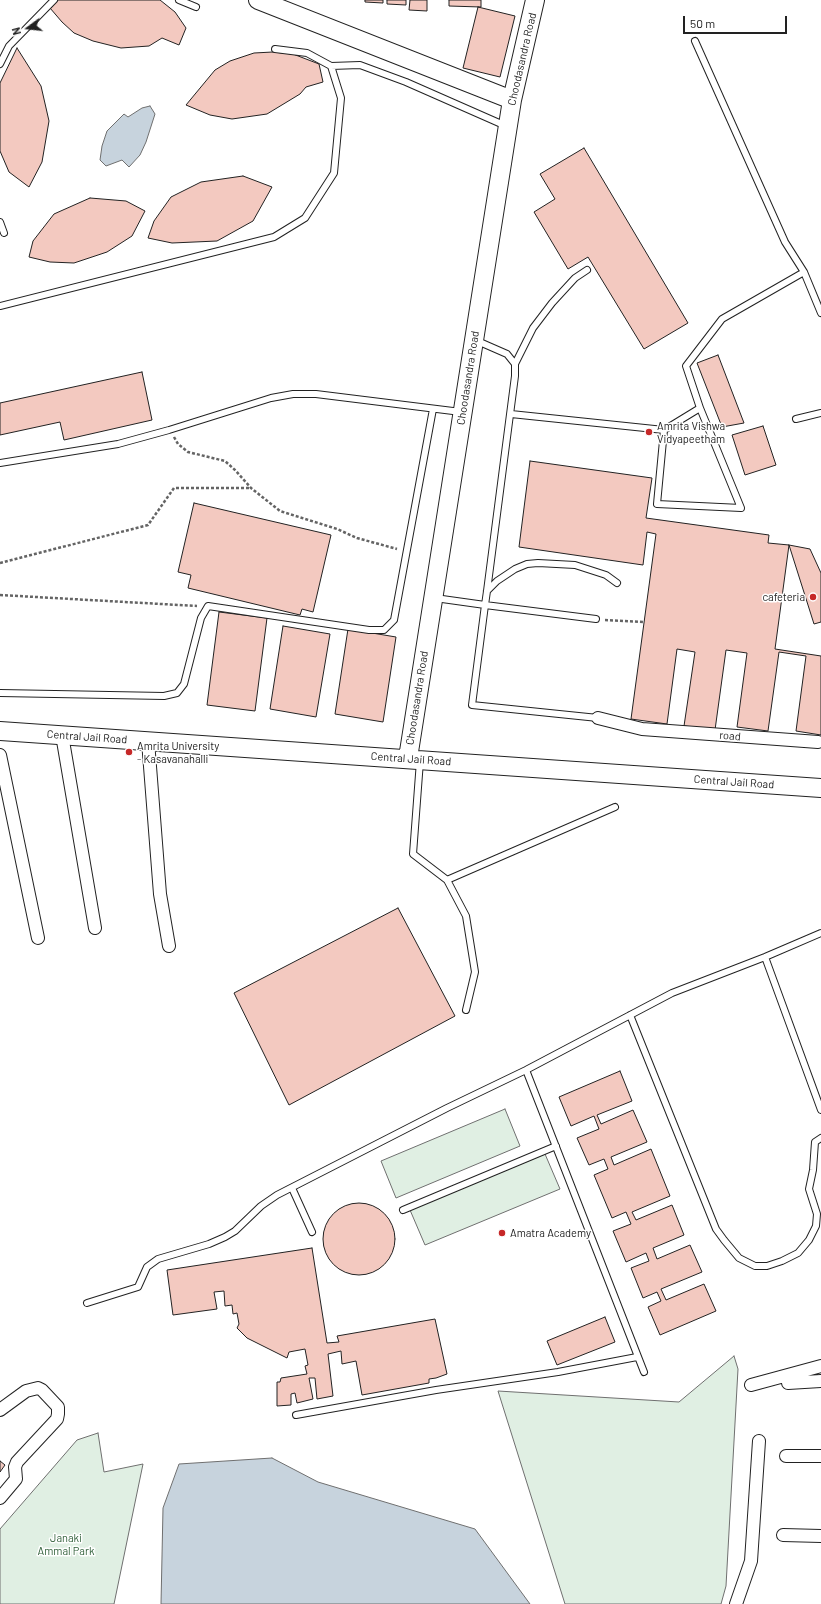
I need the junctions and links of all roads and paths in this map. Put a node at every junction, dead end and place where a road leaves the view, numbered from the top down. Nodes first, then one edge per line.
1 (54, 0) edge
2 (179, 0) edge
3 (258, 0) edge
4 (535, 0) edge
5 (196, 7) dead end
6 (696, 41) dead end
7 (275, 49) dead end
8 (0, 64) edge
9 (332, 66) junction
10 (512, 100) junction
11 (508, 127) junction
12 (0, 222) edge
13 (4, 233) dead end
14 (587, 270) dead end
15 (804, 272) junction
16 (0, 306) edge
17 (821, 313) edge
18 (474, 339) junction
19 (515, 364) junction
20 (700, 408) junction
21 (433, 409) junction
22 (463, 412) junction
23 (821, 413) edge
24 (511, 414) junction
25 (796, 419) dead end
26 (169, 430) junction
27 (664, 430) junction
28 (0, 463) edge
29 (251, 488) junction
30 (407, 551) junction
31 (0, 563) edge
32 (617, 583) dead end
33 (487, 591) junction
34 (0, 595) edge
35 (433, 598) junction
36 (485, 605) junction
37 (208, 606) junction
38 (596, 619) joint
39 (644, 622) dead end
40 (0, 693) edge
41 (598, 718) joint
42 (0, 731) edge
43 (62, 735) junction
44 (148, 741) junction
45 (818, 742) dead end
46 (0, 755) edge
47 (414, 759) junction
48 (821, 788) edge
49 (615, 807) dead end
50 (447, 880) junction
51 (95, 928) dead end
52 (821, 933) edge
53 (38, 938) dead end
54 (169, 946) dead end
55 (765, 957) junction
56 (466, 1010) dead end
57 (630, 1014) junction
58 (526, 1070) junction
59 (821, 1110) edge
60 (821, 1138) edge
61 (556, 1146) junction
62 (292, 1188) junction
63 (403, 1210) dead end
64 (312, 1232) dead end
65 (87, 1303) dead end
66 (637, 1356) junction
67 (821, 1366) edge
68 (644, 1372) dead end
69 (821, 1382) edge
70 (788, 1383) dead end
71 (751, 1385) dead end
72 (0, 1410) edge
73 (296, 1415) dead end
74 (758, 1441) dead end
75 (786, 1456) dead end
76 (821, 1456) edge
77 (0, 1498) edge
78 (783, 1535) dead end
79 (821, 1536) edge
80 (736, 1604) edge

1 - 8 lane
2 - 5 lane
3 - 10 street
4 - 10 street, Choodasandra Road
6 - 15 lane
7 - 9 lane
9 - 11 lane
9 - 16 lane
10 - 11 street, Choodasandra Road
11 - 18 street, Choodasandra Road
12 - 13 lane
14 - 19 lane
15 - 17 lane
15 - 20 lane
18 - 19 lane
18 - 22 street, Choodasandra Road
19 - 24 lane
20 - 27 lane
20 - 27 lane
21 - 22 lane
21 - 26 lane
21 - 30 lane
22 - 35 street, Choodasandra Road
23 - 25 lane
24 - 27 lane
24 - 33 lane
26 - 28 lane
26 - 29 path
29 - 30 path
29 - 31 path
30 - 37 lane
32 - 33 lane
33 - 36 lane
34 - 37 path
35 - 36 lane
35 - 47 street, Choodasandra Road
36 - 38 lane
36 - 41 lane
37 - 40 lane
38 - 39 path
41 - 45 street, road
42 - 43 street, Central Jail Road
43 - 44 street, Central Jail Road
43 - 51 street
44 - 47 street, Central Jail Road
44 - 54 street
46 - 53 street
47 - 48 street, Central Jail Road
47 - 50 lane
49 - 50 lane
50 - 56 lane
52 - 55 lane
55 - 57 lane
55 - 59 lane
57 - 58 lane
57 - 60 lane
58 - 61 lane
58 - 62 lane
61 - 63 lane
61 - 66 lane
62 - 64 lane
62 - 65 lane
66 - 68 lane
66 - 73 lane
67 - 71 street
69 - 70 street
72 - 77 street
74 - 80 street
75 - 76 street
78 - 79 street

